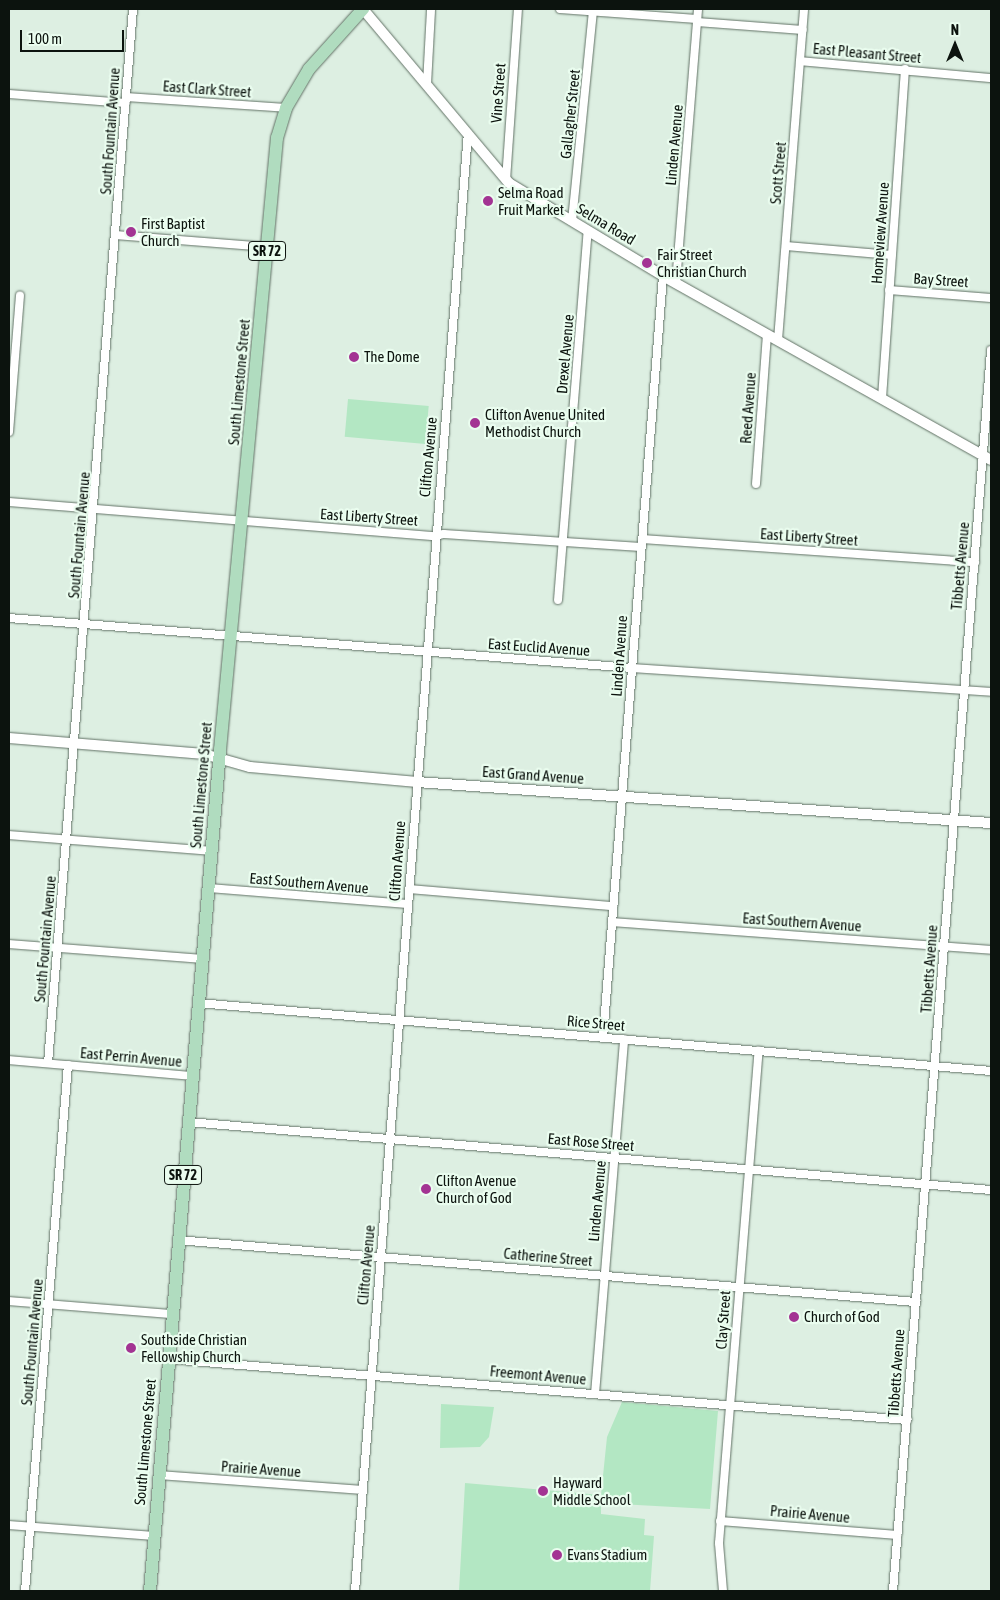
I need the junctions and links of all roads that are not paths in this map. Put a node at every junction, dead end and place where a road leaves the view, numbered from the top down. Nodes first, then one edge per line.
1 (133, 9) edge
2 (363, 9) edge
3 (431, 9) edge
4 (518, 9) edge
5 (560, 9) edge
6 (698, 9) edge
7 (804, 9) edge
8 (593, 10) edge
9 (697, 20) junction
10 (803, 30) junction
11 (800, 61) junction
12 (905, 69) junction
13 (991, 78) edge
14 (427, 84) junction
15 (9, 94) edge
16 (126, 100) junction
17 (286, 108) junction
18 (468, 134) junction
19 (506, 180) junction
20 (572, 221) junction
21 (588, 231) junction
22 (116, 235) junction
23 (786, 246) junction
24 (267, 247) junction
25 (892, 255) junction
26 (663, 276) junction
27 (676, 283) junction
28 (889, 290) junction
29 (20, 295) dead end
30 (991, 298) edge
31 (767, 334) junction
32 (778, 340) junction
33 (991, 350) edge
34 (882, 398) junction
35 (9, 432) edge
36 (987, 457) edge
37 (756, 484) dead end
38 (9, 502) edge
39 (95, 509) junction
40 (243, 521) junction
41 (435, 536) junction
42 (563, 542) junction
43 (642, 543) junction
44 (974, 562) junction
45 (558, 600) dead end
46 (9, 618) edge
47 (85, 624) junction
48 (232, 636) junction
49 (427, 652) junction
50 (632, 668) junction
51 (964, 690) junction
52 (991, 692) edge
53 (9, 738) edge
54 (75, 744) junction
55 (220, 760) junction
56 (417, 782) junction
57 (621, 797) junction
58 (954, 820) junction
59 (991, 823) edge
60 (9, 835) edge
61 (67, 839) junction
62 (212, 851) junction
63 (209, 888) junction
64 (408, 889) junction
65 (408, 904) junction
66 (613, 906) junction
67 (612, 922) junction
68 (9, 944) edge
69 (944, 946) junction
70 (58, 948) junction
71 (991, 950) edge
72 (202, 959) junction
73 (198, 1003) junction
74 (399, 1020) junction
75 (603, 1038) junction
76 (624, 1040) junction
77 (759, 1051) junction
78 (9, 1060) edge
79 (48, 1063) junction
80 (68, 1065) junction
81 (935, 1066) junction
82 (991, 1071) edge
83 (192, 1076) junction
84 (188, 1122) junction
85 (390, 1139) junction
86 (614, 1158) junction
87 (748, 1169) junction
88 (926, 1184) junction
89 (991, 1190) edge
90 (177, 1240) junction
91 (380, 1257) junction
92 (605, 1276) junction
93 (739, 1287) junction
94 (9, 1301) edge
95 (916, 1302) junction
96 (49, 1304) junction
97 (172, 1314) junction
98 (168, 1359) junction
99 (370, 1375) junction
100 (595, 1394) junction
101 (730, 1405) junction
102 (907, 1420) junction
103 (159, 1474) junction
104 (362, 1490) junction
105 (720, 1521) junction
106 (9, 1525) edge
107 (30, 1527) junction
108 (897, 1535) junction
109 (154, 1536) junction
110 (25, 1591) edge
111 (150, 1591) edge
112 (356, 1591) edge
113 (723, 1591) edge
114 (893, 1591) edge

1 - 16 street, South Fountain Avenue
2 - 14 street, Selma Road
2 - 17 main road, South Limestone Street / SR 72
3 - 14 street
4 - 19 street, Vine Street
5 - 8 street, East Pleasant Street
6 - 9 street, Linden Avenue
7 - 10 street, Scott Street
8 - 9 street, East Pleasant Street
8 - 20 street, Gallagher Street
9 - 10 street, East Pleasant Street
9 - 27 street, Linden Avenue
10 - 11 street, Scott Street
11 - 12 street, East Pleasant Street
11 - 23 street, Scott Street
12 - 13 street, East Pleasant Street
12 - 25 street, Homeview Avenue
14 - 18 street, Selma Road
15 - 16 street, East Clark Street
16 - 17 street, East Clark Street
16 - 22 street, South Fountain Avenue
17 - 24 main road, South Limestone Street / SR 72
18 - 19 street, Selma Road
18 - 41 street, Clifton Avenue
19 - 20 street, Selma Road
20 - 21 street, Selma Road
21 - 26 street, Selma Road
21 - 42 street, Drexel Avenue
22 - 24 street
22 - 39 street, South Fountain Avenue
23 - 25 street
23 - 32 street, Scott Street
24 - 40 main road, South Limestone Street / SR 72
25 - 28 street, Homeview Avenue
26 - 27 street, Selma Road
26 - 43 street, Linden Avenue
27 - 31 street, Selma Road
28 - 30 street, Bay Street
28 - 34 street, Homeview Avenue
29 - 35 street
31 - 32 street, Selma Road
31 - 37 street, Reed Avenue
32 - 34 street, Selma Road
33 - 36 street, Tibbetts Avenue
34 - 36 street, Selma Road
36 - 44 street, Tibbetts Avenue
38 - 39 street, East Liberty Street
39 - 40 street, East Liberty Street
39 - 47 street, South Fountain Avenue
40 - 41 street, East Liberty Street
40 - 48 main road, South Limestone Street / SR 72
41 - 42 street, East Liberty Street
41 - 49 street, Clifton Avenue
42 - 43 street, East Liberty Street
42 - 45 street, Drexel Avenue
43 - 44 street, East Liberty Street
43 - 50 street, Linden Avenue
44 - 51 street, Tibbetts Avenue
46 - 47 street, East Euclid Avenue
47 - 48 street, East Euclid Avenue
47 - 54 street, South Fountain Avenue
48 - 49 street, East Euclid Avenue
48 - 55 main road, South Limestone Street / SR 72
49 - 50 street, East Euclid Avenue
49 - 56 street, Clifton Avenue
50 - 51 street, East Euclid Avenue
50 - 57 street, Linden Avenue
51 - 52 street, East Euclid Avenue
51 - 58 street, Tibbetts Avenue
53 - 54 street, East Grand Avenue
54 - 55 street, East Grand Avenue
54 - 61 street, South Fountain Avenue
55 - 56 street, East Grand Avenue
55 - 62 main road, South Limestone Street / SR 72
56 - 57 street, East Grand Avenue
56 - 64 street, Clifton Avenue
57 - 58 street, East Grand Avenue
57 - 66 street, Linden Avenue
58 - 59 street, East Grand Avenue
58 - 69 street, Tibbetts Avenue
60 - 61 street
61 - 62 street
61 - 70 street, South Fountain Avenue
62 - 63 main road, South Limestone Street / SR 72
63 - 65 street, East Southern Avenue
63 - 72 main road, South Limestone Street / SR 72
64 - 65 street, Clifton Avenue
64 - 66 street
65 - 74 street, Clifton Avenue
66 - 67 street, Linden Avenue
67 - 69 street, East Southern Avenue
67 - 75 street, Linden Avenue
68 - 70 street
69 - 71 street, East Southern Avenue
69 - 81 street, Tibbetts Avenue
70 - 72 street
70 - 79 street, South Fountain Avenue
72 - 73 main road, South Limestone Street / SR 72
73 - 74 street, Rice Street
73 - 83 main road, South Limestone Street / SR 72
74 - 75 street, Rice Street
74 - 85 street, Clifton Avenue
75 - 76 street, Rice Street
76 - 77 street, Rice Street
76 - 86 street, Linden Avenue
77 - 81 street, Rice Street
77 - 87 street, Clay Street
78 - 79 street, East Perrin Avenue
79 - 80 street, East Perrin Avenue
80 - 83 street, East Perrin Avenue
80 - 96 street, South Fountain Avenue
81 - 82 street, Rice Street
81 - 88 street, Tibbetts Avenue
83 - 84 main road, South Limestone Street / SR 72
84 - 85 street, East Rose Street
84 - 90 main road, South Limestone Street / SR 72
85 - 86 street, East Rose Street
85 - 91 street, Clifton Avenue
86 - 87 street, East Rose Street
86 - 92 street, Linden Avenue
87 - 88 street, East Rose Street
87 - 93 street, Clay Street
88 - 89 street, East Rose Street
88 - 95 street, Tibbetts Avenue
90 - 91 street, Catherine Street
90 - 97 main road, South Limestone Street / SR 72
91 - 92 street, Catherine Street
91 - 99 street, Clifton Avenue
92 - 93 street, Catherine Street
92 - 100 street, Linden Avenue
93 - 95 street, Catherine Street
93 - 101 street, Clay Street
94 - 96 street
95 - 102 street, Tibbetts Avenue
96 - 97 street
96 - 107 street, South Fountain Avenue
97 - 98 main road, South Limestone Street / SR 72
98 - 99 street, Freemont Avenue
98 - 103 main road, South Limestone Street / SR 72
99 - 100 street, Freemont Avenue
99 - 104 street, Clifton Avenue
100 - 101 street, Freemont Avenue
101 - 102 street, Freemont Avenue
101 - 105 street, Clay Street
102 - 108 street, Tibbetts Avenue
103 - 104 street, Prairie Avenue
103 - 109 main road, South Limestone Street / SR 72
104 - 112 street, Clifton Avenue
105 - 108 street, Prairie Avenue
105 - 113 street, Clay Street
106 - 107 street
107 - 109 street
107 - 110 street, South Fountain Avenue
108 - 114 street, Tibbetts Avenue
109 - 111 main road, South Limestone Street / SR 72

